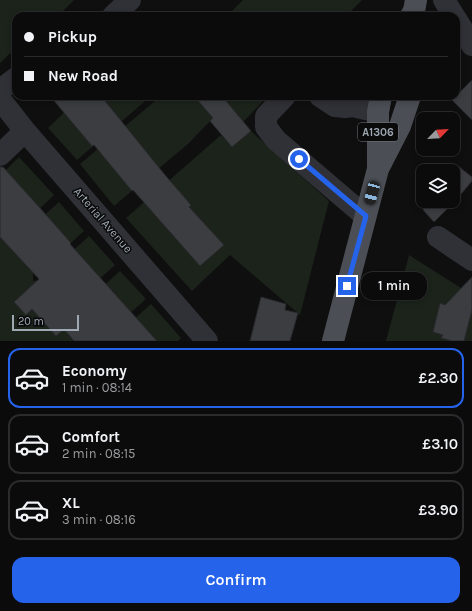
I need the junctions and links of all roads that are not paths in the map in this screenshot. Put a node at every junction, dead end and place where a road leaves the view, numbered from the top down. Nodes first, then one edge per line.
1 (130, 0) edge
2 (444, 0) edge
3 (117, 12) edge
4 (452, 12) edge
5 (460, 25) edge
6 (472, 44) edge
7 (12, 81) edge
8 (0, 90) edge
9 (0, 99) edge
10 (281, 100) edge
11 (326, 100) edge
12 (409, 100) edge
13 (379, 104) edge
14 (25, 131) junction
15 (0, 155) edge
16 (378, 169) junction
17 (366, 216) junction
18 (438, 237) dead end
19 (472, 260) edge
20 (207, 341) edge
21 (333, 341) edge

1 - 3 street
2 - 4 street
5 - 6 street
7 - 8 street
9 - 14 street, Arterial Avenue
10 - 17 street
11 - 13 street
12 - 16 main road, A1306
13 - 16 main road, A1306
14 - 15 street
14 - 20 street, Arterial Avenue
16 - 17 main road, A1306
17 - 21 main road, A1306
18 - 19 street

